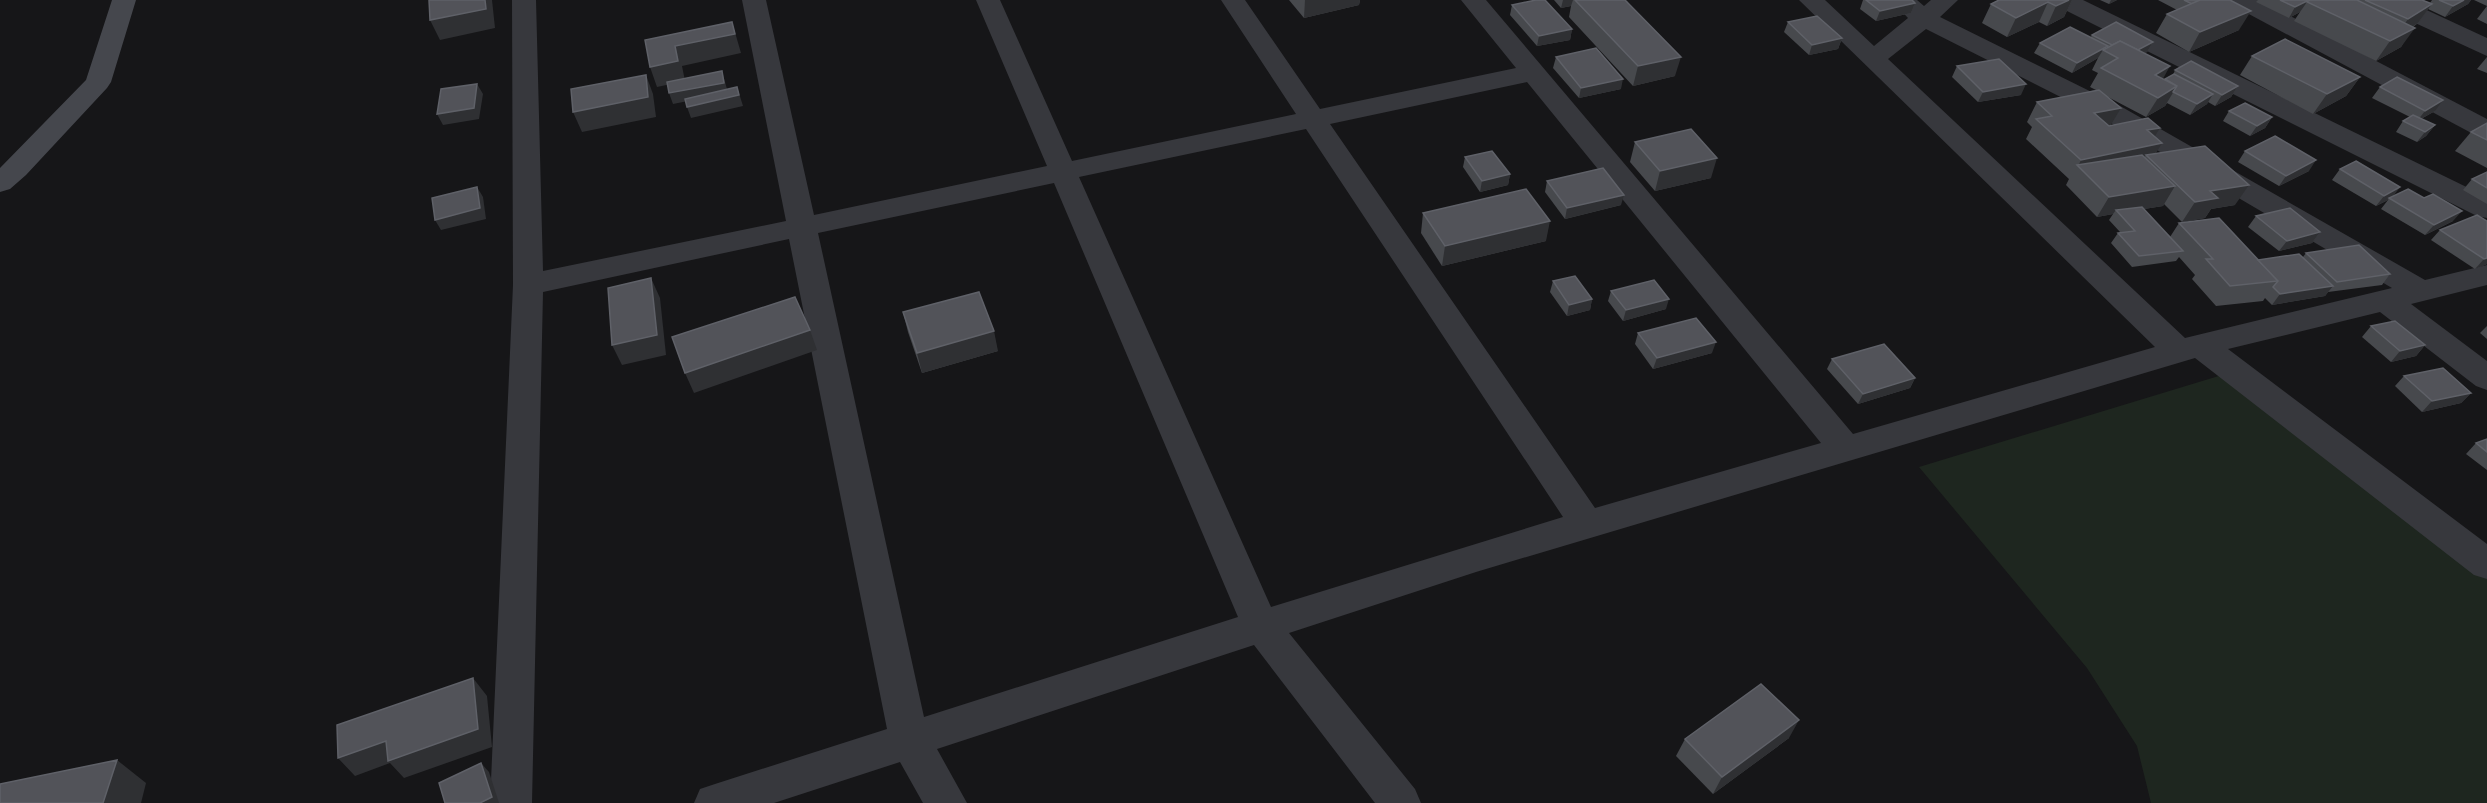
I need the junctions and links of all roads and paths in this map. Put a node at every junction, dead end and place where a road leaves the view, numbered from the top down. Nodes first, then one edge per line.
1 (124, 0) edge
2 (524, 0) edge
3 (754, 0) edge
4 (988, 0) edge
5 (1233, 0) edge
6 (1473, 0) edge
7 (1811, 0) edge
8 (1946, 0) edge
9 (2064, 0) edge
10 (2241, 0) edge
11 (2385, 0) edge
12 (1913, 9) edge
13 (2487, 48) edge
14 (1873, 59) junction
15 (1535, 72) junction
16 (1313, 119) junction
17 (2487, 130) edge
18 (1063, 172) junction
19 (0, 183) edge
20 (2487, 209) edge
21 (802, 227) junction
22 (2487, 275) edge
23 (528, 285) junction
24 (2421, 291) junction
25 (2385, 300) junction
26 (2189, 348) junction
27 (2487, 378) edge
28 (1845, 448) junction
29 (1587, 524) junction
30 (2487, 564) edge
31 (1261, 626) junction
32 (909, 740) junction
33 (511, 803) edge
34 (715, 803) edge
35 (946, 803) edge
36 (1400, 803) edge

1 - 19 street
2 - 23 street
3 - 21 street
4 - 18 street
5 - 16 street
6 - 15 street
7 - 14 street
8 - 12 street
9 - 20 street
10 - 17 street
11 - 13 street
12 - 14 street
12 - 24 street
14 - 26 street
15 - 16 street
15 - 28 street
16 - 18 street
16 - 29 street
18 - 21 street
18 - 31 street
21 - 23 street
21 - 32 street
22 - 24 street
23 - 33 street
24 - 25 street
25 - 26 street
25 - 27 street
26 - 28 street
26 - 30 street
28 - 29 street
29 - 31 street
31 - 32 street
31 - 36 street
32 - 34 street
32 - 35 street

